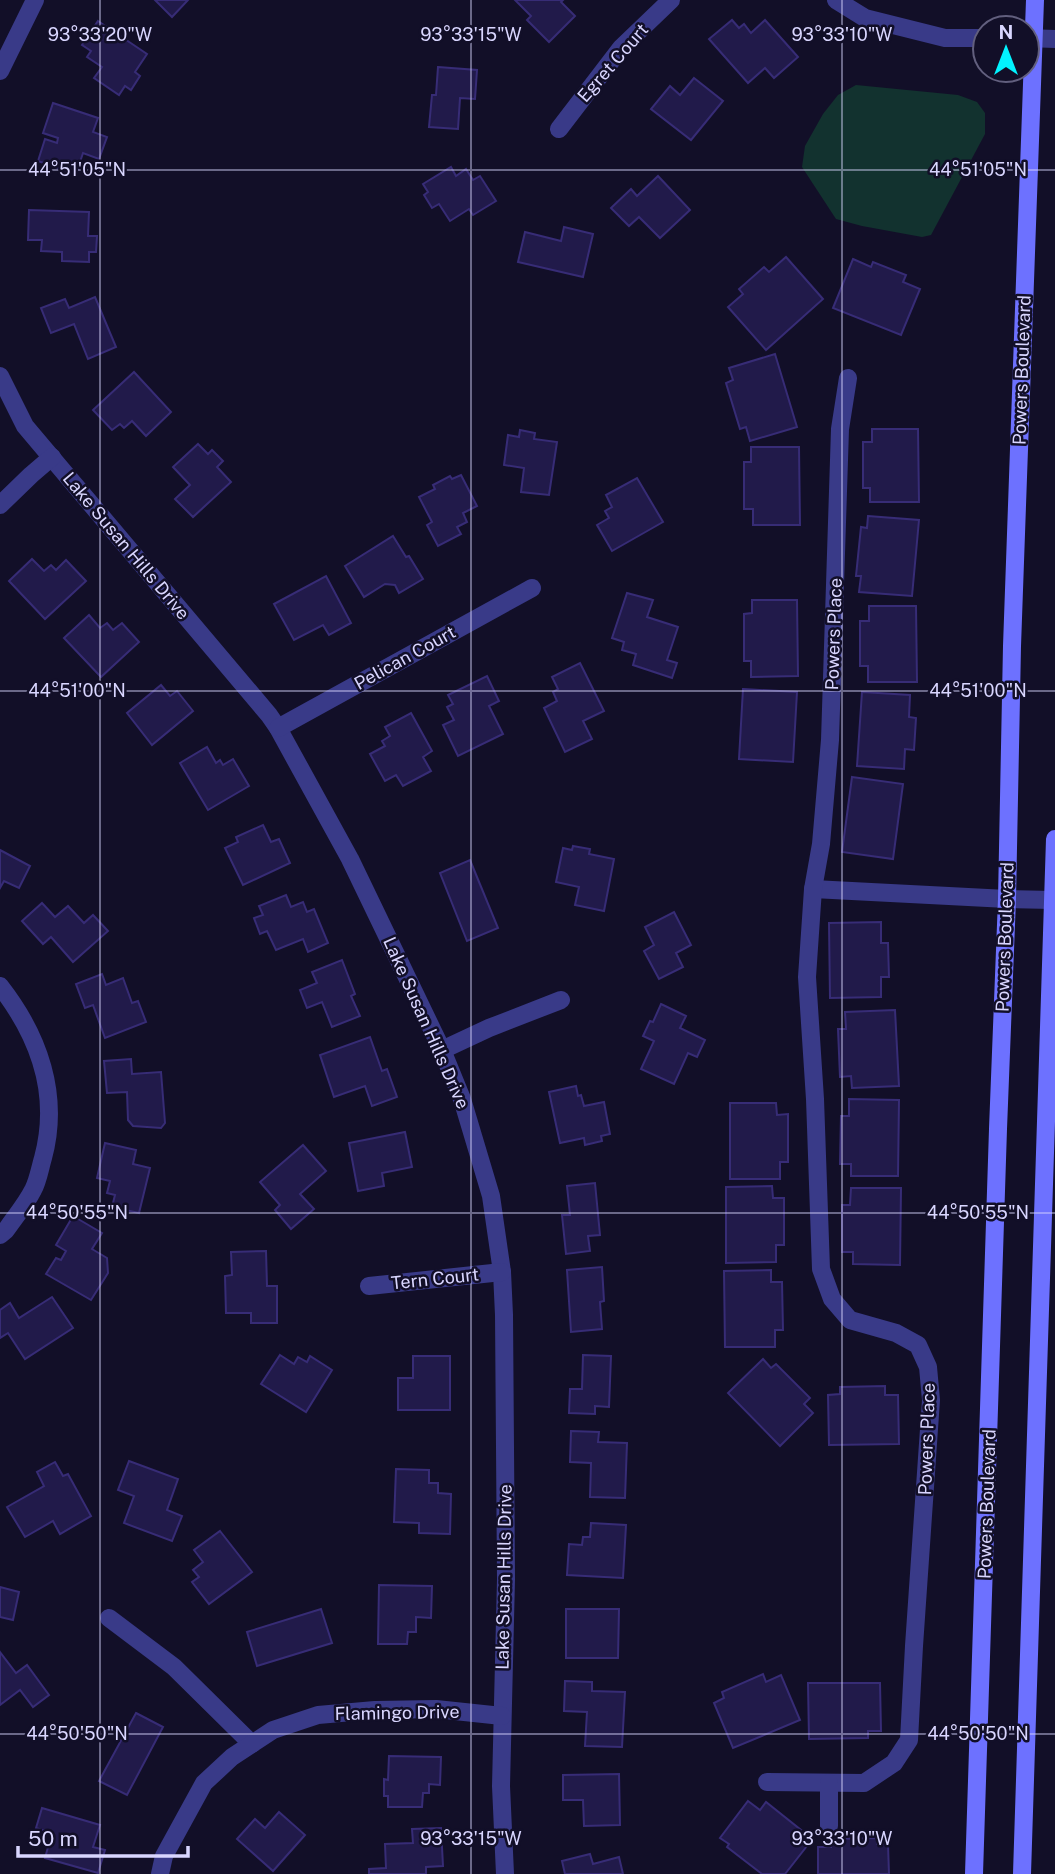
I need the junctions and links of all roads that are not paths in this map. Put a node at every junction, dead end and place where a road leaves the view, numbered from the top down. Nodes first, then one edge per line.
1 (35, 0) edge
2 (671, 0) edge
3 (836, 0) edge
4 (971, 38) edge
5 (0, 71) edge
6 (1029, 84) edge
7 (558, 129) dead end
8 (0, 376) edge
9 (848, 378) dead end
10 (52, 457) junction
11 (0, 505) edge
12 (532, 588) dead end
13 (278, 728) junction
14 (1055, 839) edge
15 (813, 889) junction
16 (1007, 899) junction
17 (1053, 900) junction
18 (0, 986) edge
19 (561, 1000) dead end
20 (442, 1050) junction
21 (0, 1236) edge
22 (502, 1272) junction
23 (369, 1286) dead end
24 (110, 1618) dead end
25 (502, 1716) junction
26 (252, 1744) junction
27 (767, 1782) dead end
28 (829, 1783) junction
29 (829, 1826) dead end
30 (160, 1874) edge
31 (505, 1874) edge
32 (975, 1874) edge
33 (1021, 1874) edge

1 - 5 street
2 - 7 street, Egret Court
3 - 4 street
6 - 16 main road, Powers Boulevard
8 - 10 street, Lake Susan Hills Drive
9 - 15 street, Powers Place
10 - 11 street
10 - 13 street, Lake Susan Hills Drive
12 - 13 street, Pelican Court
13 - 20 street, Lake Susan Hills Drive
14 - 17 main road
15 - 16 street
15 - 28 street, Powers Place
16 - 17 street
16 - 32 main road, Powers Boulevard
17 - 33 main road
18 - 21 street
19 - 20 street
20 - 22 street, Lake Susan Hills Drive
22 - 23 street, Tern Court
22 - 25 street, Lake Susan Hills Drive
24 - 26 street
25 - 26 street, Flamingo Drive
25 - 31 street, Lake Susan Hills Drive
26 - 30 street, Flamingo Drive
27 - 28 street, Powers Place
28 - 29 street

